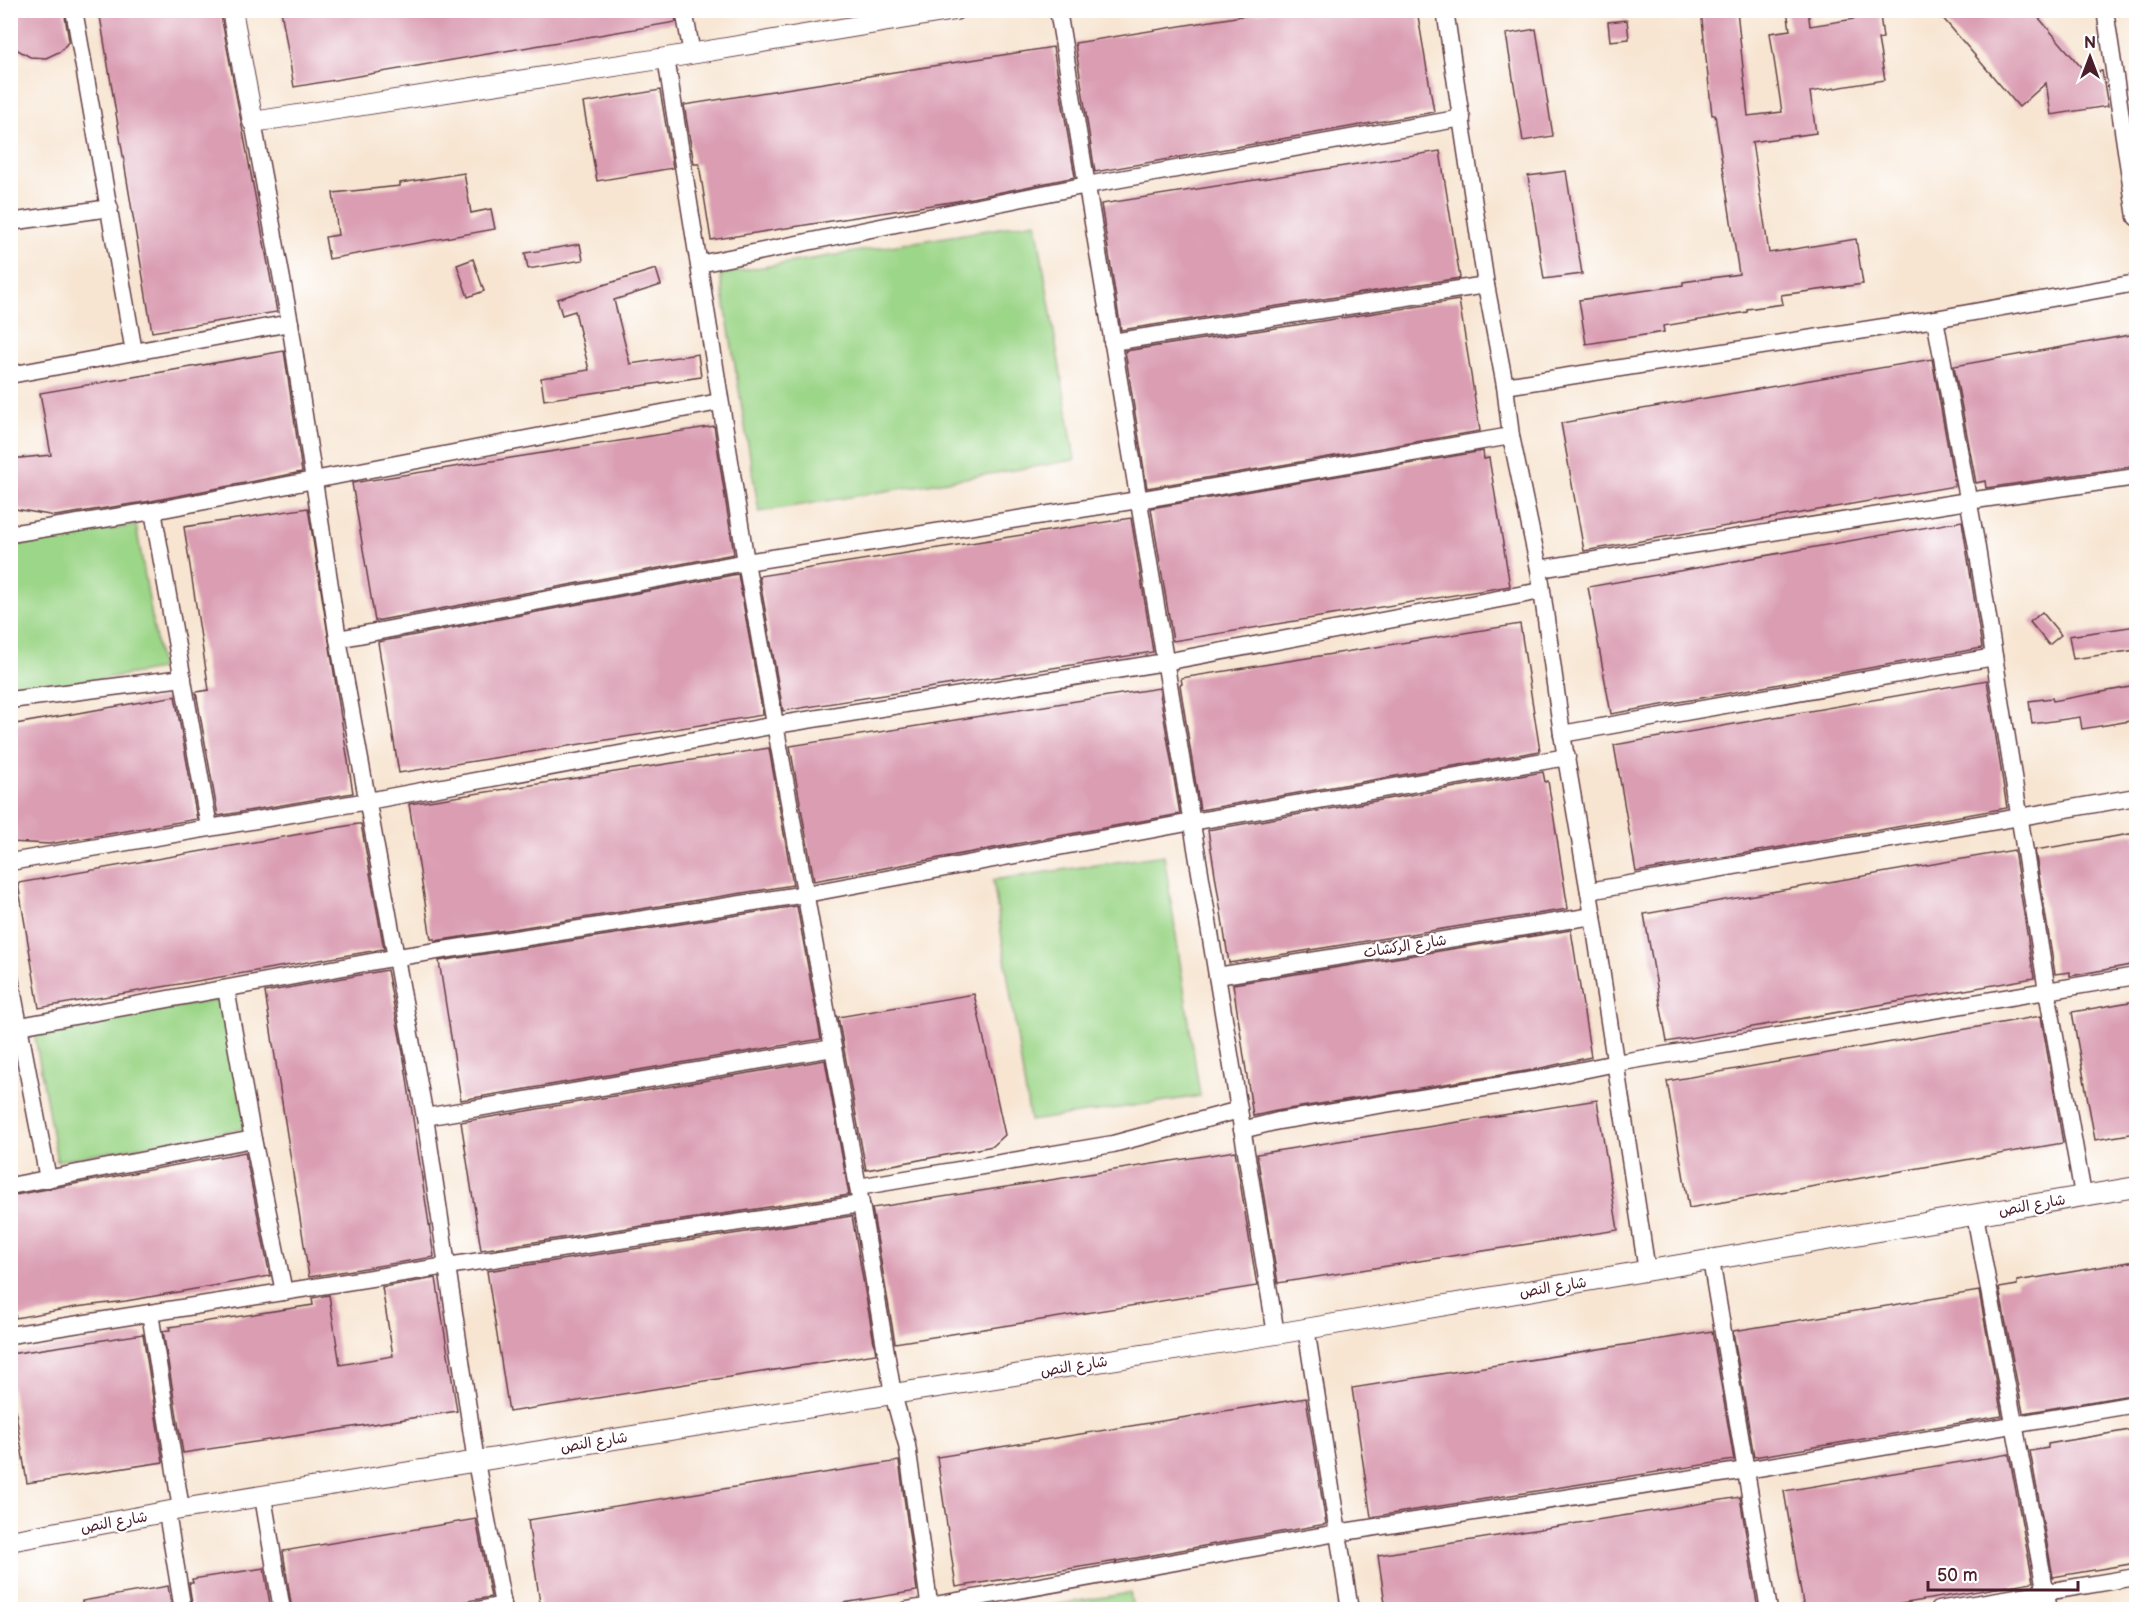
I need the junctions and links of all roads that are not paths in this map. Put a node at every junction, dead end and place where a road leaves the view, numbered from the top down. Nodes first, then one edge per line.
1 (74, 10) edge
2 (232, 10) edge
3 (684, 10) edge
4 (955, 10) edge
5 (1058, 10) edge
6 (1445, 10) edge
7 (2105, 10) edge
8 (692, 54) junction
9 (666, 58) junction
10 (1462, 118) junction
11 (253, 122) junction
12 (1087, 185) junction
13 (110, 208) junction
14 (2136, 217) edge
15 (10, 222) edge
16 (699, 264) junction
17 (2136, 283) edge
18 (1486, 285) junction
19 (1935, 319) junction
20 (290, 323) junction
21 (1112, 342) junction
22 (134, 352) junction
23 (10, 375) edge
24 (1505, 386) junction
25 (719, 402) junction
26 (1511, 436) junction
27 (2136, 477) edge
28 (315, 481) junction
29 (1138, 500) junction
30 (1968, 501) junction
31 (153, 511) junction
32 (10, 534) edge
33 (746, 562) junction
34 (1539, 569) junction
35 (1541, 591) junction
36 (338, 639) junction
37 (1994, 657) junction
38 (1165, 662) junction
39 (183, 678) junction
40 (10, 700) edge
41 (776, 725) junction
42 (1562, 734) junction
43 (1567, 757) junction
44 (2136, 797) edge
45 (368, 801) junction
46 (2019, 816) junction
47 (1192, 822) junction
48 (209, 827) junction
49 (10, 862) edge
50 (1589, 891) junction
51 (806, 894) junction
52 (1593, 916) junction
53 (398, 957) junction
54 (1217, 976) junction
55 (2136, 976) edge
56 (10, 978) edge
57 (226, 989) junction
58 (2047, 991) junction
59 (20, 1026) junction
60 (833, 1048) junction
61 (1616, 1063) junction
62 (1239, 1110) junction
63 (425, 1117) junction
64 (1242, 1130) junction
65 (253, 1139) junction
66 (48, 1179) junction
67 (10, 1186) edge
68 (858, 1187) junction
69 (2136, 1187) edge
70 (2083, 1196) junction
71 (861, 1204) junction
72 (1975, 1215) junction
73 (1711, 1260) junction
74 (447, 1266) junction
75 (1647, 1271) junction
76 (284, 1292) junction
77 (150, 1313) junction
78 (1306, 1328) junction
79 (1276, 1334) junction
80 (10, 1335) edge
81 (893, 1394) junction
82 (2136, 1404) edge
83 (2014, 1426) junction
84 (476, 1462) junction
85 (1746, 1470) junction
86 (263, 1497) junction
87 (174, 1511) junction
88 (1337, 1533) junction
89 (10, 1541) edge
90 (2136, 1577) edge
91 (2046, 1592) junction
92 (503, 1607) edge
93 (929, 1608) edge
94 (183, 1610) edge
95 (282, 1610) edge
96 (478, 1610) edge
97 (907, 1610) edge
98 (1350, 1610) edge
99 (1769, 1610) edge
100 (1938, 1610) edge
101 (2049, 1610) edge

1 - 13 street
2 - 11 street
3 - 8 street
4 - 8 street
5 - 12 street
6 - 10 street
7 - 14 street
8 - 9 street
9 - 11 street
9 - 16 street
10 - 12 street
10 - 18 street
11 - 20 street
12 - 16 street
12 - 21 street
13 - 15 street
13 - 22 street
16 - 25 street
17 - 19 street
18 - 21 street
18 - 24 street
19 - 24 street
19 - 30 street
20 - 22 street
20 - 28 street
21 - 29 street
22 - 23 street
24 - 26 street
25 - 28 street
25 - 33 street
26 - 29 street
26 - 34 street
27 - 30 street
28 - 31 street
28 - 36 street
29 - 33 street
29 - 38 street
30 - 34 street
30 - 37 street
31 - 32 street
31 - 39 street
33 - 36 street
33 - 41 street
34 - 35 street
35 - 38 street
35 - 42 street
36 - 45 street
37 - 42 street
37 - 46 street
38 - 41 street
38 - 47 street
39 - 40 street
39 - 48 street
41 - 45 street
41 - 51 street
42 - 43 street
43 - 47 street
43 - 50 street
44 - 46 street
45 - 48 street
45 - 53 street
46 - 50 street
46 - 58 street
47 - 51 street
47 - 54 street
48 - 49 street
50 - 52 street
51 - 53 street
51 - 60 street
52 - 54 street, شارع الركشات
52 - 61 street
53 - 57 street
53 - 63 street
54 - 62 street
55 - 58 street
56 - 59 street
57 - 59 street
57 - 65 street
58 - 61 street
58 - 70 street
59 - 66 street
60 - 63 street
60 - 68 street
61 - 64 street
61 - 75 street
62 - 64 street
62 - 68 street
63 - 74 street
64 - 79 street
65 - 66 street
65 - 76 street
66 - 67 street
68 - 71 street
69 - 70 street, شارع النص
70 - 72 street, شارع النص
71 - 74 street
71 - 81 street
72 - 73 street, شارع النص
72 - 83 street
73 - 75 street, شارع النص
73 - 85 street
74 - 76 street
74 - 84 street
75 - 78 street, شارع النص
76 - 77 street
77 - 80 street
77 - 87 street
78 - 79 street, شارع النص
78 - 88 street
79 - 81 street, شارع النص
81 - 84 street, شارع النص
81 - 93 street
82 - 83 street
83 - 85 street
83 - 91 street
84 - 86 street, شارع النص
84 - 92 street
85 - 88 street
85 - 99 street
86 - 87 street, شارع النص
86 - 95 street
87 - 89 street, شارع النص
87 - 94 street
88 - 93 street
88 - 98 street
90 - 91 street
91 - 100 street
91 - 101 street
92 - 96 street
93 - 97 street

